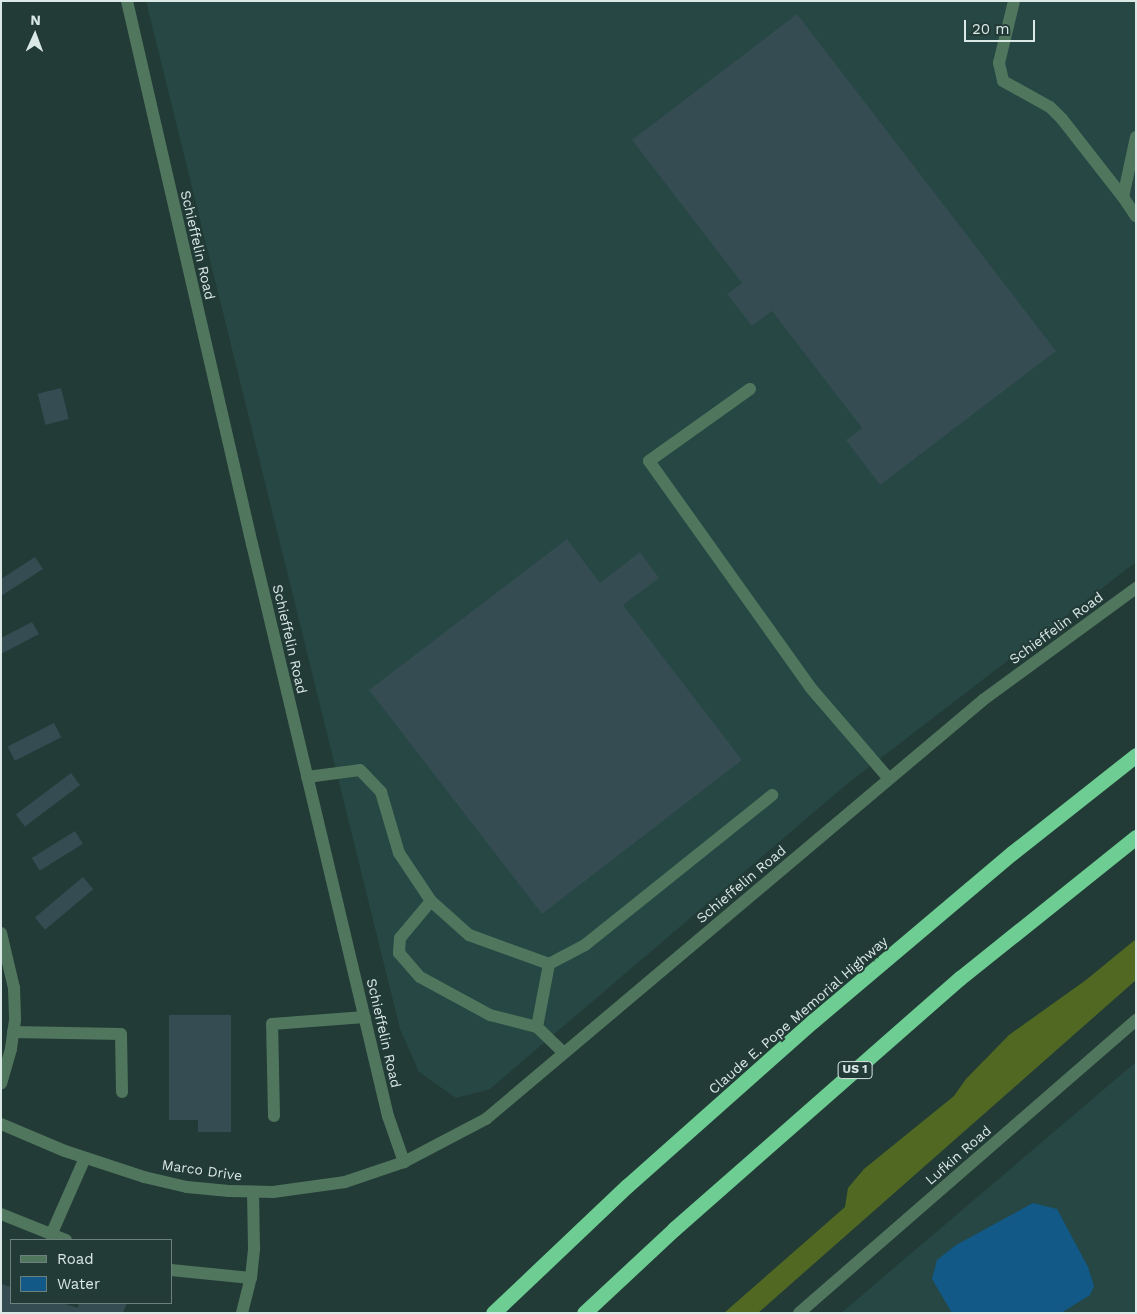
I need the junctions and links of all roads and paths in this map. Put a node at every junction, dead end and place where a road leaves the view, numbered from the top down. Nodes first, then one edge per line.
1 (127, 1) edge
2 (1014, 1) edge
3 (1136, 137) edge
4 (1123, 197) junction
5 (1136, 216) edge
6 (750, 389) dead end
7 (1136, 588) edge
8 (1136, 755) edge
9 (307, 777) junction
10 (889, 779) junction
11 (772, 795) dead end
12 (1136, 837) edge
13 (431, 901) junction
14 (1, 933) edge
15 (549, 964) junction
16 (365, 1017) junction
17 (1136, 1020) edge
18 (537, 1027) junction
19 (13, 1032) junction
20 (564, 1053) junction
21 (1, 1084) edge
22 (122, 1092) dead end
23 (274, 1116) dead end
24 (1, 1124) edge
25 (85, 1158) junction
26 (404, 1162) junction
27 (253, 1192) junction
28 (1, 1214) edge
29 (51, 1235) junction
30 (63, 1239) edge
31 (172, 1270) edge
32 (251, 1278) junction
33 (493, 1312) edge
34 (242, 1313) edge
35 (584, 1313) edge
36 (799, 1313) edge

1 - 9 street, Schieffelin Road
2 - 4 street
3 - 4 street
4 - 5 street
6 - 10 street
7 - 10 street, Schieffelin Road
8 - 33 highway, Claude E. Pope Memorial Highway
9 - 13 street
9 - 16 street, Schieffelin Road
10 - 20 street, Schieffelin Road
11 - 15 street
12 - 35 highway, US 1
13 - 15 street
13 - 18 street
14 - 19 street
15 - 18 street
16 - 23 street
16 - 26 street, Schieffelin Road
17 - 36 street, Lufkin Road
18 - 20 street
19 - 21 street
19 - 22 street
20 - 26 street, Schieffelin Road
24 - 25 street, Marco Drive
25 - 27 street, Marco Drive
25 - 29 street
26 - 27 street, Marco Drive
27 - 32 street
28 - 29 street
29 - 30 street
31 - 32 street
32 - 34 street

